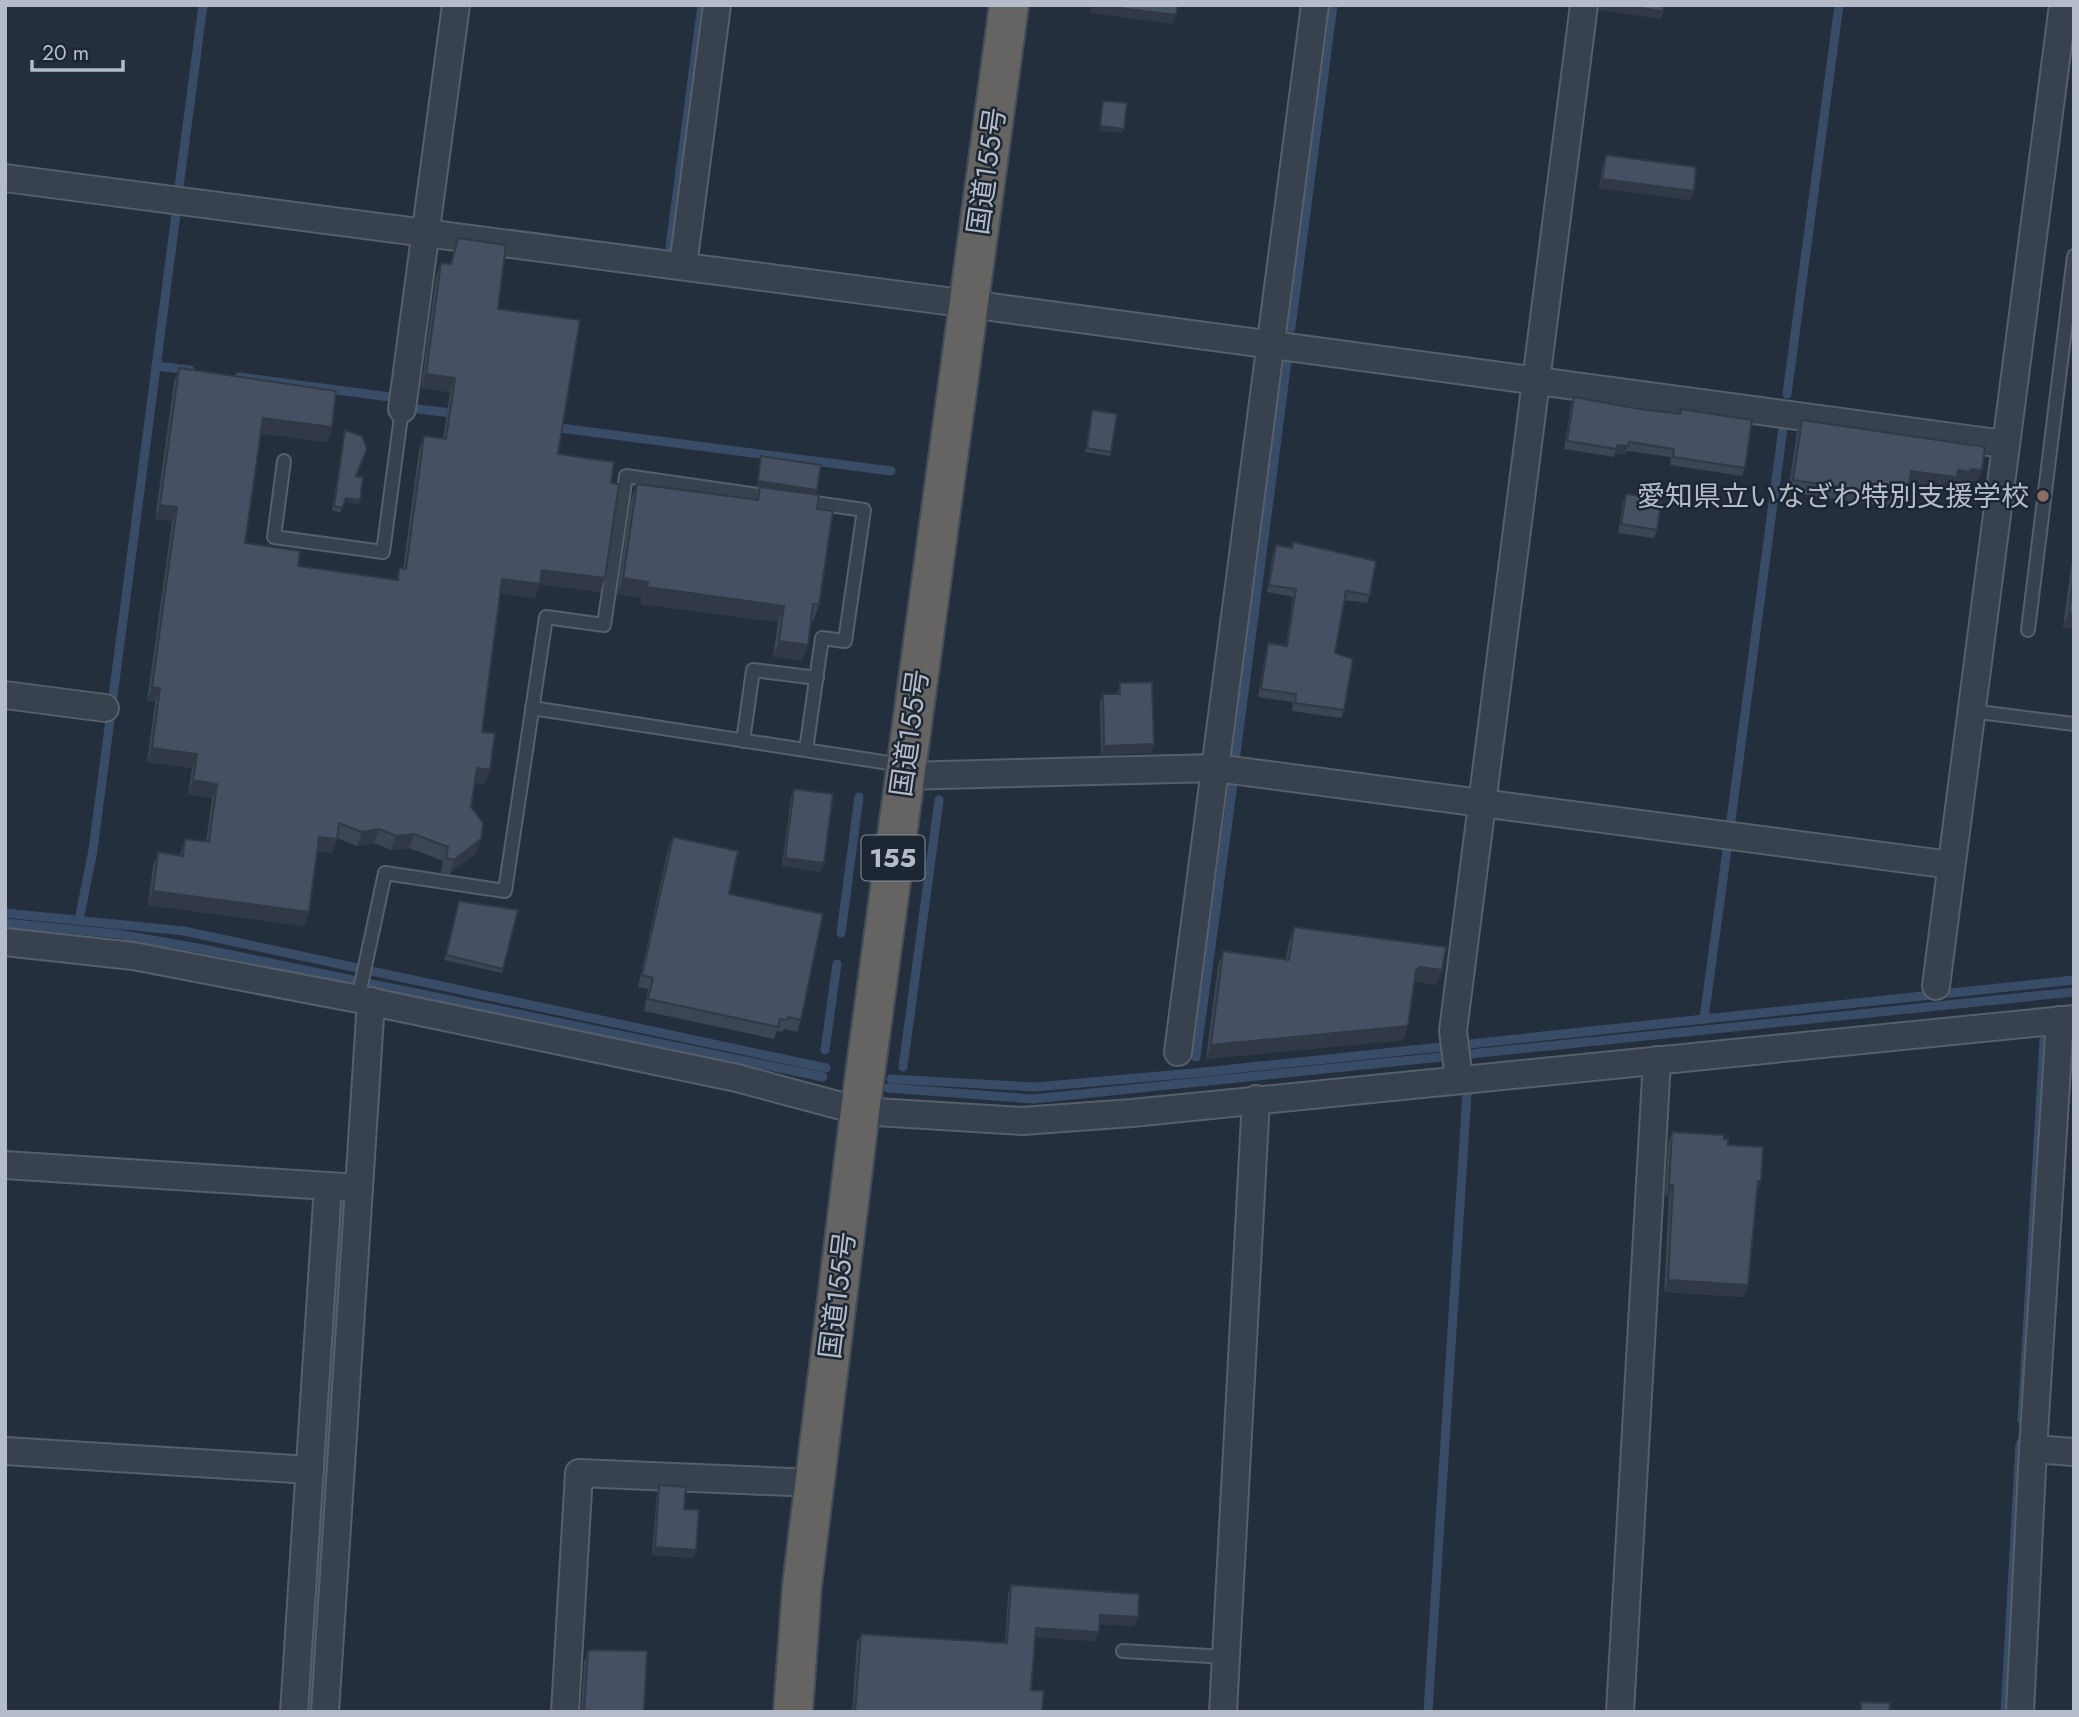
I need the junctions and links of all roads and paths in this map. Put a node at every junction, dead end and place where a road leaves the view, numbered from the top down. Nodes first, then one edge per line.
1 (456, 5) edge
2 (717, 5) edge
3 (1009, 5) edge
4 (1315, 5) edge
5 (1584, 5) edge
6 (2063, 5) edge
7 (5, 178) edge
8 (426, 233) junction
9 (2074, 256) edge
10 (682, 267) junction
11 (969, 304) junction
12 (1270, 345) junction
13 (1536, 381) junction
14 (402, 409) joint
15 (2004, 444) junction
16 (284, 461) dead end
17 (2028, 630) dead end
18 (817, 678) junction
19 (5, 695) edge
20 (105, 708) dead end
21 (532, 708) junction
22 (1971, 711) junction
23 (2074, 724) edge
24 (743, 741) junction
25 (806, 750) junction
26 (1216, 768) junction
27 (904, 771) junction
28 (1482, 803) junction
29 (1951, 865) junction
30 (5, 942) edge
31 (1936, 986) dead end
32 (363, 997) junction
33 (2067, 1020) edge
34 (1178, 1052) dead end
35 (1657, 1060) junction
36 (1458, 1072) junction
37 (1256, 1099) junction
38 (860, 1111) junction
39 (5, 1165) edge
40 (328, 1186) junction
41 (359, 1188) junction
42 (2033, 1449) junction
43 (5, 1451) edge
44 (2074, 1452) edge
45 (310, 1470) junction
46 (814, 1483) junction
47 (1124, 1651) dead end
48 (1226, 1657) junction
49 (294, 1712) edge
50 (325, 1712) edge
51 (565, 1712) edge
52 (793, 1712) edge
53 (1223, 1712) edge
54 (1620, 1712) edge
55 (2020, 1712) edge

1 - 8 street
2 - 10 street
3 - 11 highway, 国道155号 / 155
4 - 12 street
5 - 13 street
6 - 15 street
7 - 8 street
8 - 10 street
8 - 14 street
9 - 17 lane
10 - 11 street
11 - 12 street
11 - 27 highway, 国道155号 / 155
12 - 13 street
12 - 26 street
13 - 15 street
13 - 28 street
14 - 16 lane
15 - 22 street
18 - 21 lane
18 - 24 lane
18 - 25 lane
19 - 20 street
21 - 24 lane
21 - 32 lane
22 - 23 lane
22 - 29 street
24 - 25 lane
25 - 27 lane
26 - 27 street
26 - 28 street
26 - 34 street
27 - 38 highway, 国道155号 / 155
28 - 29 street
28 - 36 street
29 - 31 street
30 - 32 street
32 - 38 street
32 - 41 street
33 - 35 street
33 - 42 street
35 - 36 street
35 - 54 street
36 - 37 street
37 - 38 street
37 - 48 street
38 - 46 highway, 国道155号 / 155
39 - 40 street
40 - 41 street
40 - 45 street
41 - 50 street
42 - 44 street
42 - 55 street
43 - 45 street
45 - 49 street
46 - 51 street
46 - 52 highway, 国道155号 / 155
47 - 48 lane
48 - 53 street

